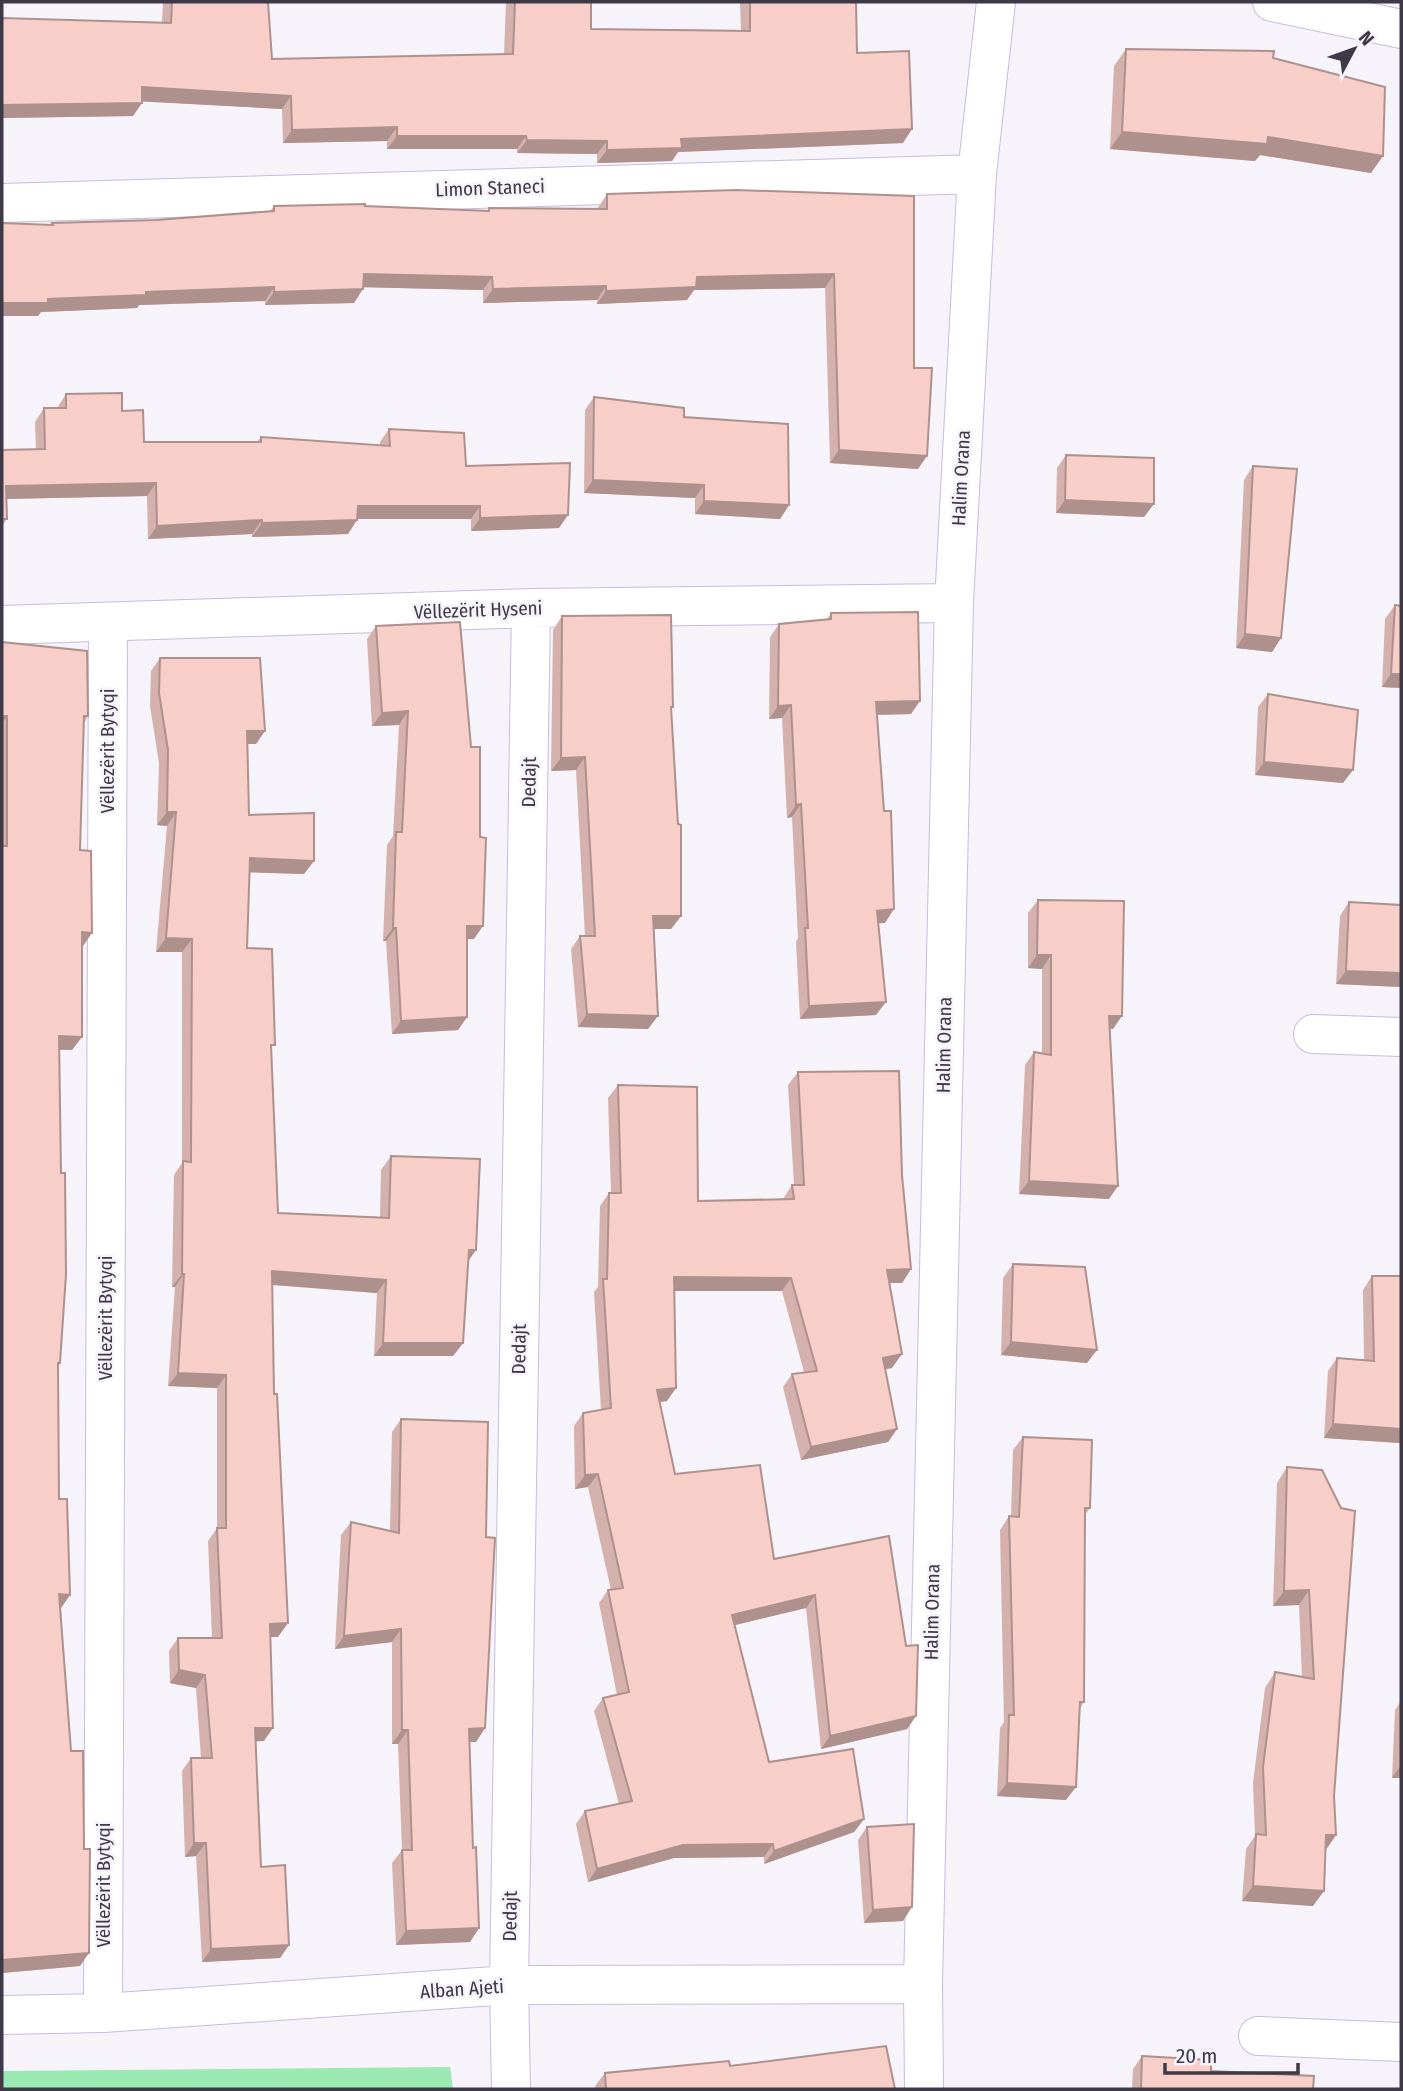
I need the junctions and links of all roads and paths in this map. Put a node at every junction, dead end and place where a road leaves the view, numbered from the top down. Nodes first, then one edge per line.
1 (996, 2) edge
2 (1272, 2) edge
3 (1401, 29) edge
4 (977, 174) junction
5 (2, 203) edge
6 (954, 603) junction
7 (531, 608) junction
8 (108, 623) junction
9 (2, 625) edge
10 (1313, 1034) dead end
11 (1401, 1037) edge
12 (923, 1984) junction
13 (509, 1985) junction
14 (103, 2013) junction
15 (2, 2015) edge
16 (1258, 2036) dead end
17 (1401, 2042) edge
18 (512, 2089) edge
19 (924, 2089) edge

1 - 4 street, Halim Orana
2 - 3 street
4 - 5 street, Limon Staneci
4 - 6 street, Halim Orana
6 - 7 street, Vëllezërit Hyseni
6 - 12 street, Halim Orana
7 - 8 street, Vëllezërit Hyseni
7 - 13 street, Dedajt
8 - 9 street, Vëllezërit Hyseni
8 - 14 street, Vëllezërit Bytyqi
10 - 11 street
12 - 13 street, Alban Ajeti
12 - 19 street, Halim Orana
13 - 14 street, Alban Ajeti
13 - 18 street, Dedajt
14 - 15 street, Alban Ajeti
16 - 17 street

